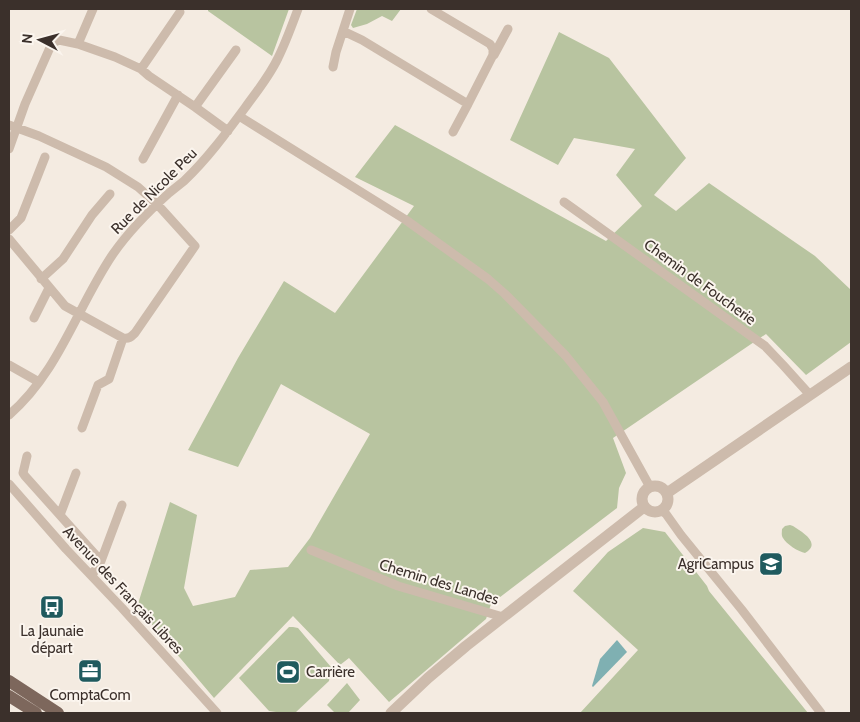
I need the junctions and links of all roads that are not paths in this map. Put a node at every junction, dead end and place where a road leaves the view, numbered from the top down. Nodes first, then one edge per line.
1 (93, 9) edge
2 (298, 9) edge
3 (350, 9) edge
4 (431, 9) edge
5 (180, 12) dead end
6 (508, 29) dead end
7 (343, 32) junction
8 (78, 44) junction
9 (236, 50) dead end
10 (494, 55) junction
11 (333, 67) dead end
12 (141, 69) junction
13 (178, 95) junction
14 (468, 104) junction
15 (195, 106) junction
16 (239, 116) junction
17 (13, 126) edge
18 (228, 131) junction
19 (453, 132) dead end
20 (9, 149) edge
21 (45, 156) dead end
22 (143, 158) dead end
23 (110, 194) dead end
24 (564, 202) dead end
25 (157, 204) junction
26 (9, 230) edge
27 (10, 245) edge
28 (42, 279) junction
29 (49, 288) junction
30 (79, 314) junction
31 (34, 318) dead end
32 (123, 338) junction
33 (9, 365) edge
34 (851, 367) edge
35 (39, 382) junction
36 (810, 395) junction
37 (9, 415) edge
38 (82, 428) dead end
39 (27, 456) dead end
40 (76, 473) dead end
41 (25, 476) junction
42 (10, 485) edge
43 (650, 487) junction
44 (667, 493) junction
45 (122, 505) dead end
46 (644, 507) junction
47 (662, 511) junction
48 (60, 515) junction
49 (311, 550) dead end
50 (101, 561) junction
51 (92, 575) junction
52 (503, 617) junction
53 (9, 681) edge
54 (9, 696) edge
55 (36, 713) edge
56 (58, 713) edge
57 (217, 713) edge
58 (391, 713) edge
59 (822, 713) edge

1 - 8 street
2 - 16 street, Rue de Nicole Peu
3 - 7 street
4 - 10 street
5 - 12 street
6 - 10 street
7 - 11 street
7 - 14 street
8 - 12 street
8 - 17 street
9 - 15 street
10 - 14 street
12 - 13 street
13 - 15 street
13 - 22 street
14 - 19 street
15 - 18 street
16 - 18 street, Rue de Nicole Peu
16 - 43 street
17 - 20 street
17 - 25 street
18 - 25 street, Rue de Nicole Peu
21 - 26 street
23 - 28 street
24 - 36 street, Chemin de Foucherie
25 - 30 street, Rue de Nicole Peu
25 - 32 street
27 - 28 street
28 - 29 street
29 - 30 street
29 - 31 street
30 - 32 street
30 - 35 street, Rue de Nicole Peu
32 - 38 street
33 - 35 street
34 - 36 street
35 - 37 street, Rue de Nicole Peu
36 - 44 street
39 - 41 street
40 - 48 street
41 - 42 street
41 - 48 street
42 - 51 street, Avenue des Français Libres
43 - 44 street
43 - 46 street
44 - 47 street
45 - 50 street
46 - 47 street
46 - 52 street
47 - 59 street
48 - 50 street
49 - 52 street, Chemin des Landes
50 - 51 street
51 - 57 street, Avenue des Français Libres
52 - 58 street
53 - 56 main road
54 - 55 main road

